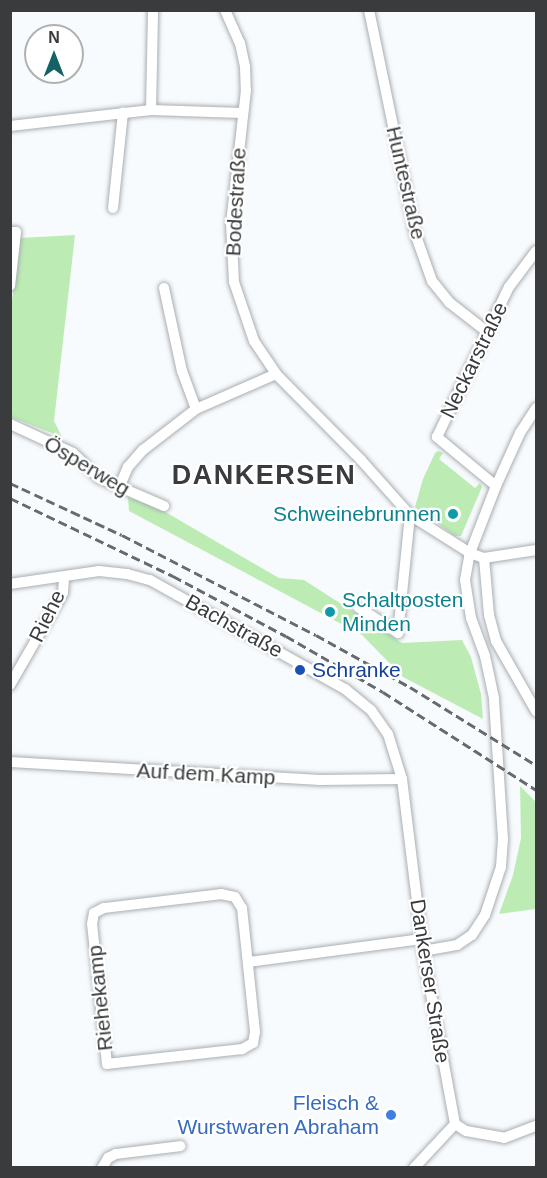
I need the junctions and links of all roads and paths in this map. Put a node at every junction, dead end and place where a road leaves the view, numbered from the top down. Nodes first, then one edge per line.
1 (153, 10) edge
2 (225, 10) edge
3 (369, 10) edge
4 (151, 110) junction
5 (123, 113) junction
6 (242, 113) junction
7 (10, 126) edge
8 (112, 208) dead end
9 (10, 232) edge
10 (537, 251) edge
11 (10, 286) edge
12 (164, 288) dead end
13 (486, 331) junction
14 (276, 374) junction
15 (537, 408) edge
16 (196, 409) junction
17 (10, 424) edge
18 (496, 486) junction
19 (119, 488) junction
20 (164, 506) dead end
21 (410, 515) junction
22 (537, 550) edge
23 (470, 553) junction
24 (484, 558) junction
25 (64, 577) junction
26 (10, 584) edge
27 (358, 607) dead end
28 (10, 686) edge
29 (537, 711) edge
30 (10, 762) edge
31 (402, 779) junction
32 (422, 939) junction
33 (423, 951) junction
34 (249, 962) junction
35 (455, 1124) junction
36 (537, 1126) edge
37 (180, 1146) dead end
38 (102, 1167) edge
39 (414, 1167) edge

1 - 4 street
2 - 6 street, Bodestraße
3 - 13 street, Huntestraße
4 - 5 street
4 - 6 street
5 - 7 street
5 - 8 street
6 - 14 street, Bodestraße
9 - 11 street
10 - 13 street, Neckarstraße
12 - 16 street
13 - 18 street, Neckarstraße
14 - 16 street
14 - 21 street, Bodestraße
15 - 18 street
16 - 19 street
17 - 19 street, Ösperweg
18 - 23 street
19 - 20 street, Ösperweg
21 - 23 street, Bodestraße
21 - 27 street
22 - 24 street
23 - 24 street, Bodestraße
23 - 33 street
24 - 29 street
25 - 26 street, Bachstraße
25 - 28 street, Riehe
25 - 31 street, Bachstraße
30 - 31 street, Auf dem Kamp
31 - 32 street, Dankerser Straße
32 - 33 street, Dankerser Straße
32 - 34 street
33 - 35 street, Dankerser Straße
34 - 34 street, Riehekamp
35 - 36 street
35 - 39 street
37 - 38 street

